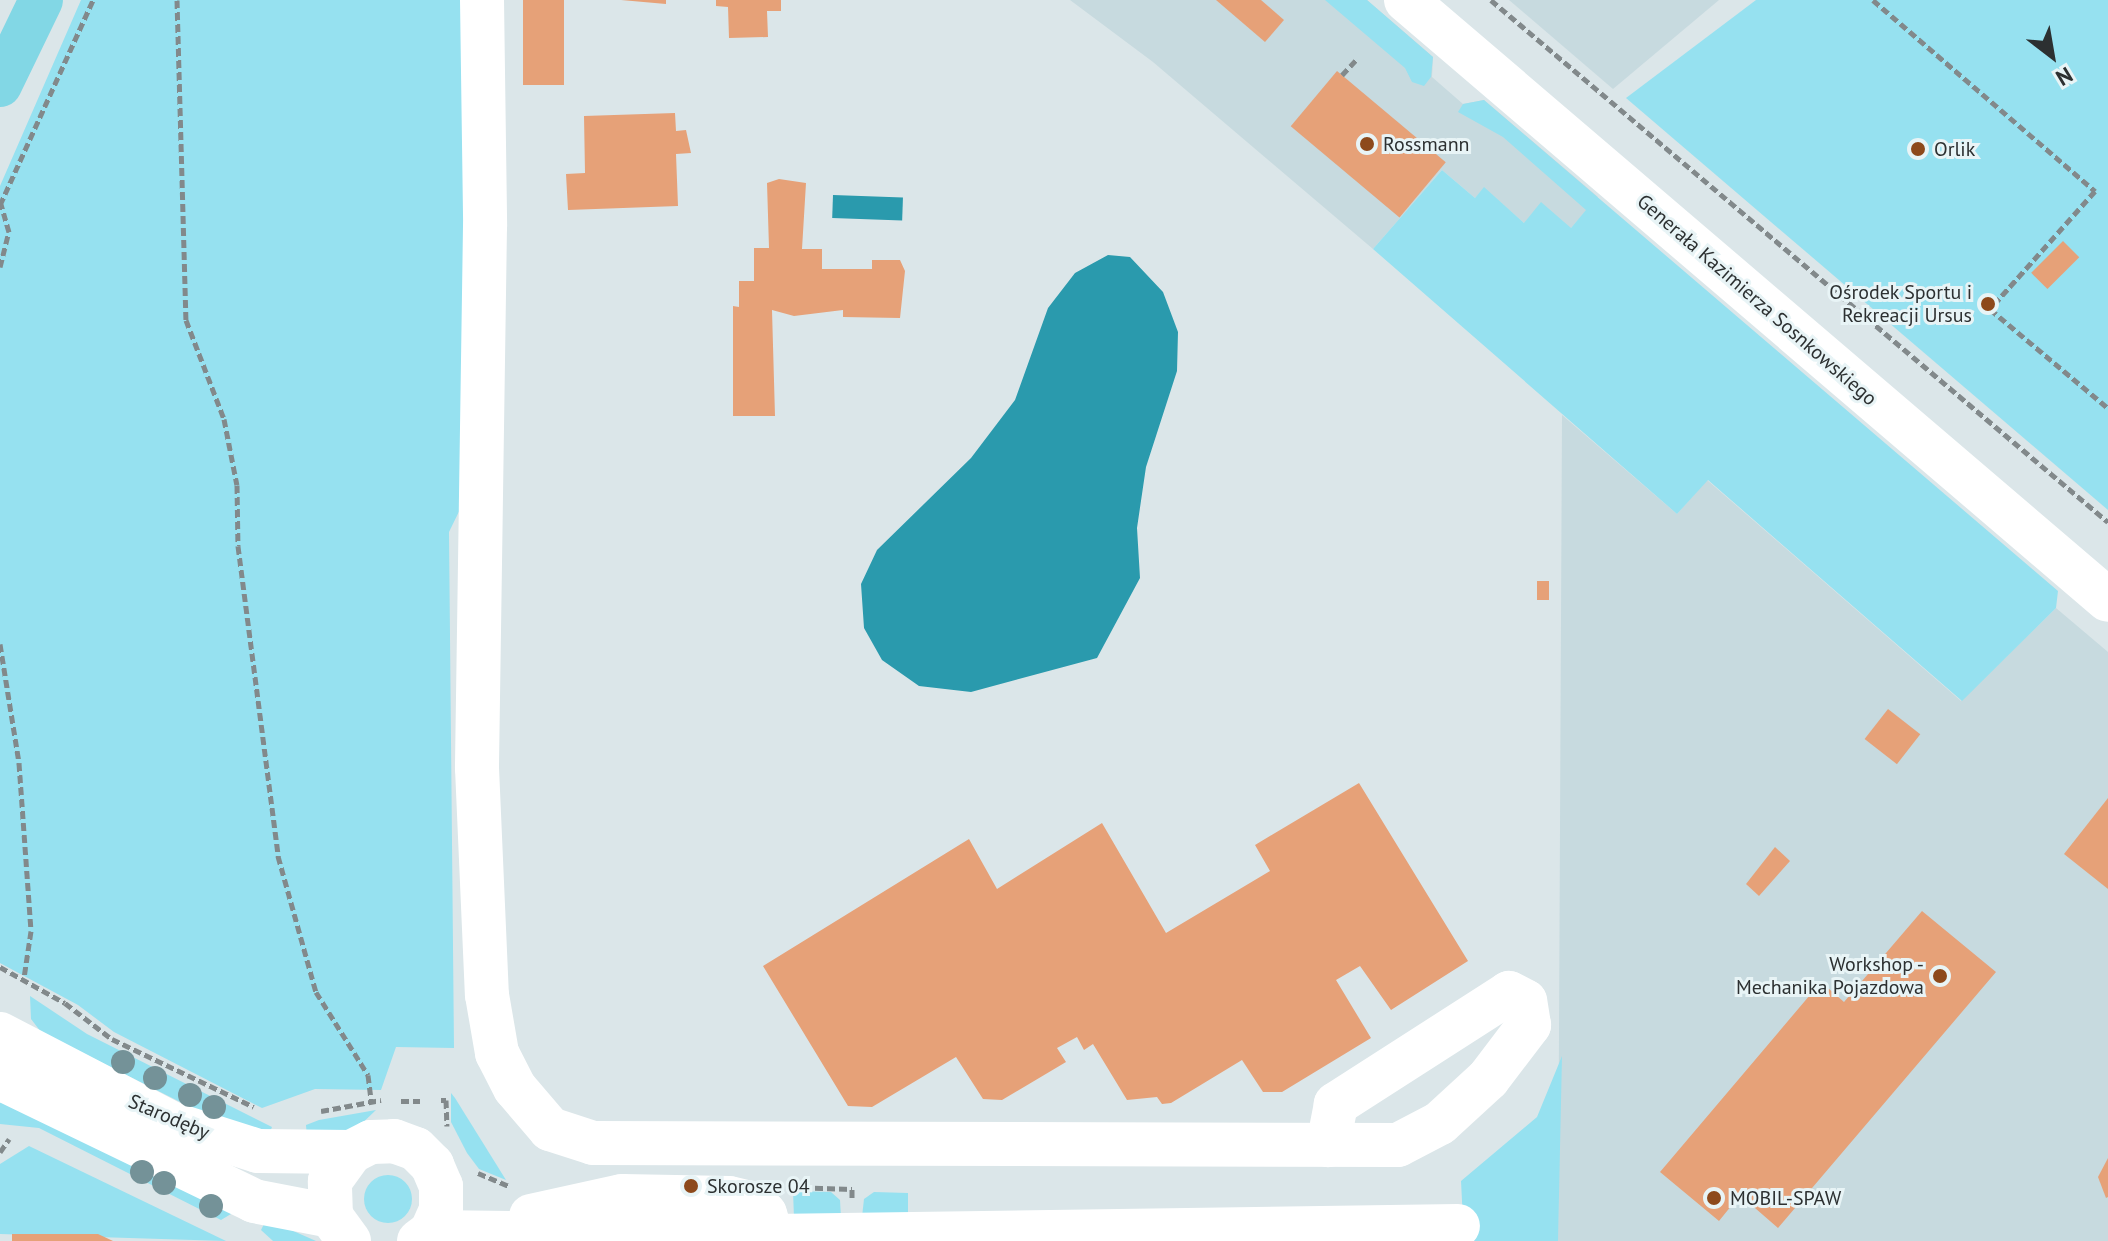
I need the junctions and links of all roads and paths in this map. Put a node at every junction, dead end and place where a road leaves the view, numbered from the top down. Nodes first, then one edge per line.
1 (41, 0) edge
2 (93, 0) edge
3 (177, 0) edge
4 (482, 0) edge
5 (1406, 0) edge
6 (1491, 0) edge
7 (1873, 0) edge
8 (1357, 59) dead end
9 (1342, 75) dead end
10 (0, 85) edge
11 (0, 204) edge
12 (0, 267) edge
13 (2108, 408) edge
14 (2108, 522) edge
15 (2108, 600) edge
16 (0, 644) edge
17 (0, 967) edge
18 (24, 978) junction
19 (1453, 1028) junction
20 (0, 1034) edge
21 (0, 1078) edge
22 (1488, 1079) junction
23 (371, 1100) junction
24 (381, 1100) dead end
25 (400, 1101) dead end
26 (420, 1101) dead end
27 (264, 1111) dead end
28 (314, 1113) dead end
29 (9, 1139) dead end
30 (1328, 1145) junction
31 (0, 1152) edge
32 (351, 1152) junction
33 (495, 1183) dead end
34 (441, 1186) junction
35 (527, 1214) junction
36 (1458, 1226) dead end
37 (340, 1228) edge
38 (425, 1236) edge
39 (772, 1239) edge

1 - 10 main road
2 - 11 path
3 - 23 path
4 - 30 street
5 - 15 street, Generała Kazimierza Sosnkowskiego
6 - 14 path
7 - 13 path
8 - 9 path
11 - 12 path
16 - 18 path
17 - 18 path
18 - 27 path
19 - 22 street
19 - 22 street
19 - 30 street
20 - 32 street, Starodęby
21 - 37 street, Starodęby
22 - 30 street
23 - 24 path
23 - 28 path
25 - 26 path
29 - 31 path
32 - 34 street, Starodęby
32 - 37 street
33 - 35 path
34 - 35 street
34 - 38 street
35 - 38 street
35 - 39 street
36 - 39 street

